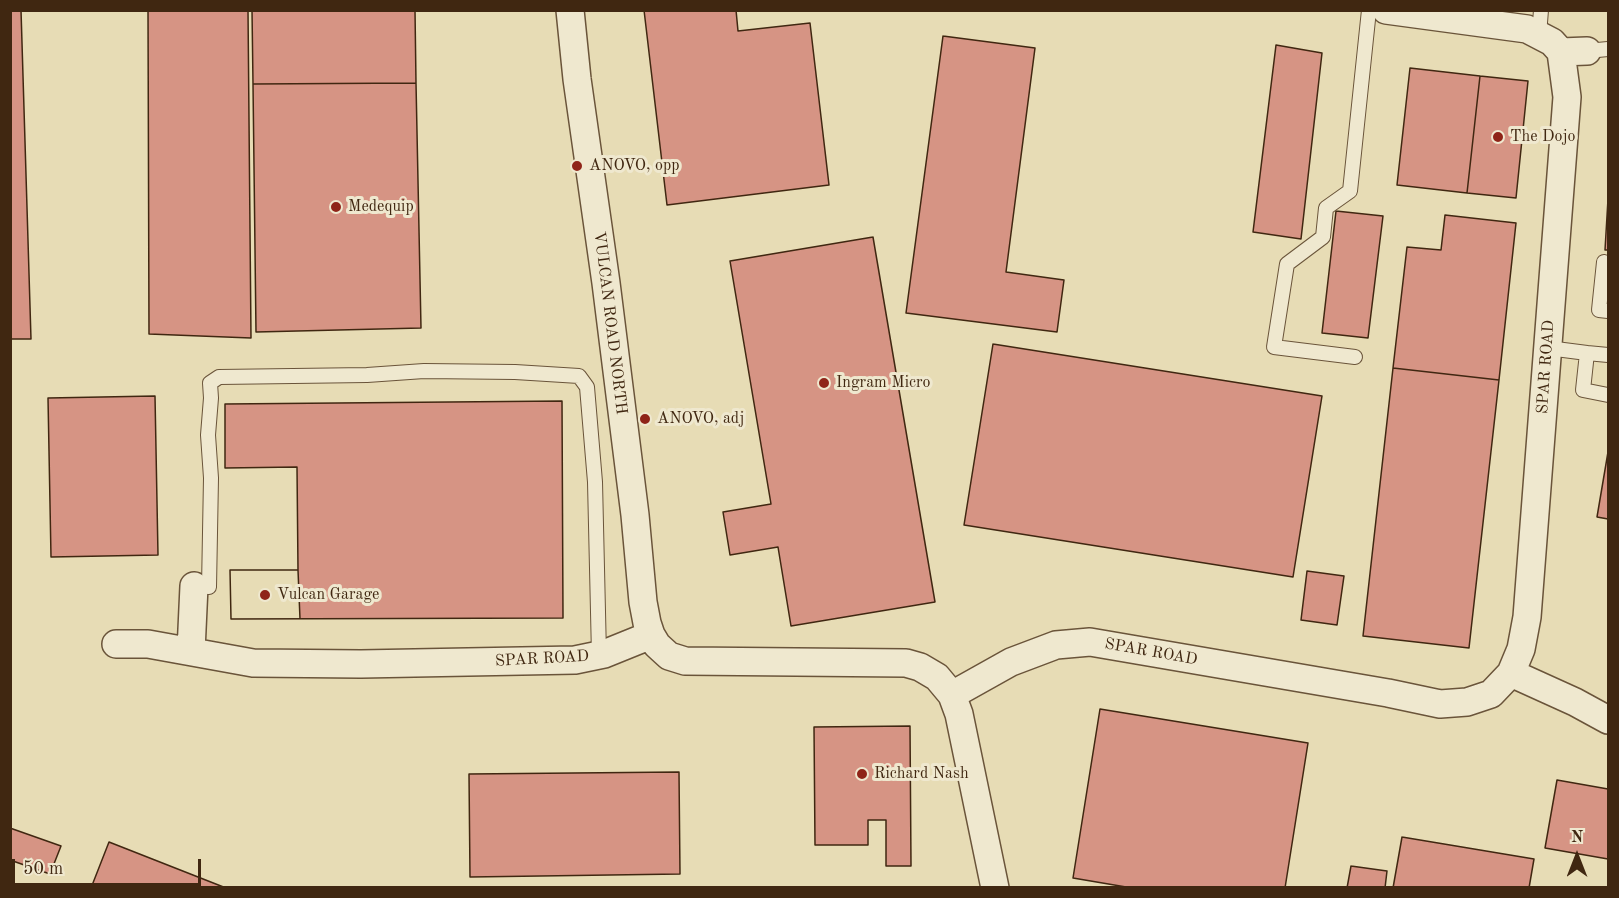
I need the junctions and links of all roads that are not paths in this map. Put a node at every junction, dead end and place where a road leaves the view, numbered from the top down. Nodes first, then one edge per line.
1 (570, 10) edge
2 (1369, 10) edge
3 (1386, 10) edge
4 (1540, 23) edge
5 (1585, 51) edge
6 (1604, 262) dead end
7 (1608, 311) edge
8 (1548, 348) junction
9 (1587, 353) junction
10 (1608, 355) edge
11 (1355, 357) dead end
12 (1608, 395) edge
13 (194, 586) joint
14 (651, 635) junction
15 (116, 644) dead end
16 (191, 651) junction
17 (599, 655) junction
18 (1511, 674) junction
19 (952, 695) junction
20 (1608, 720) edge
21 (995, 888) edge

1 - 14 street, VULCAN ROAD NORTH
2 - 11 lane
3 - 4 street
4 - 5 street
5 - 8 street, SPAR ROAD
6 - 7 lane
8 - 9 lane
8 - 18 street, SPAR ROAD
9 - 10 lane
9 - 12 lane
13 - 16 street
13 - 17 lane
14 - 17 street, SPAR ROAD
14 - 19 street
15 - 16 street, SPAR ROAD
16 - 17 street, SPAR ROAD
18 - 19 street, SPAR ROAD
18 - 20 street
19 - 21 street

